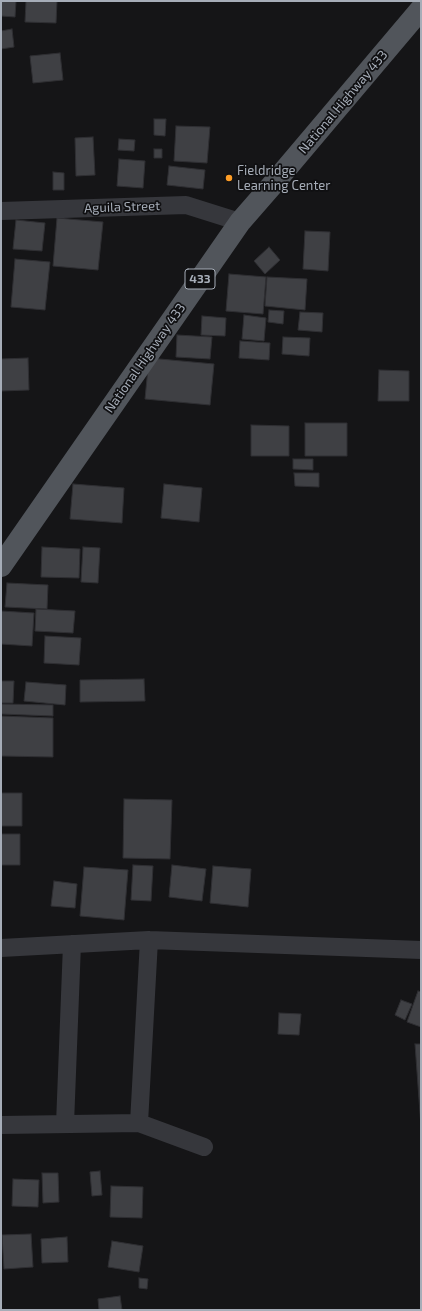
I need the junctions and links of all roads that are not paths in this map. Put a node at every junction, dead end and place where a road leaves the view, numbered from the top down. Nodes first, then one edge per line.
1 (421, 9) edge
2 (1, 211) edge
3 (240, 222) junction
4 (1, 566) edge
5 (149, 940) junction
6 (72, 944) junction
7 (1, 948) edge
8 (421, 950) edge
9 (139, 1123) junction
10 (65, 1124) junction
11 (1, 1125) edge
12 (204, 1147) dead end

1 - 3 main road, National Highway 433 / 433
2 - 3 street, Aguila Street
3 - 4 main road, National Highway 433 / 433
5 - 6 street
5 - 8 street
5 - 9 street
6 - 7 street
6 - 10 street
9 - 10 street
9 - 12 street
10 - 11 street

